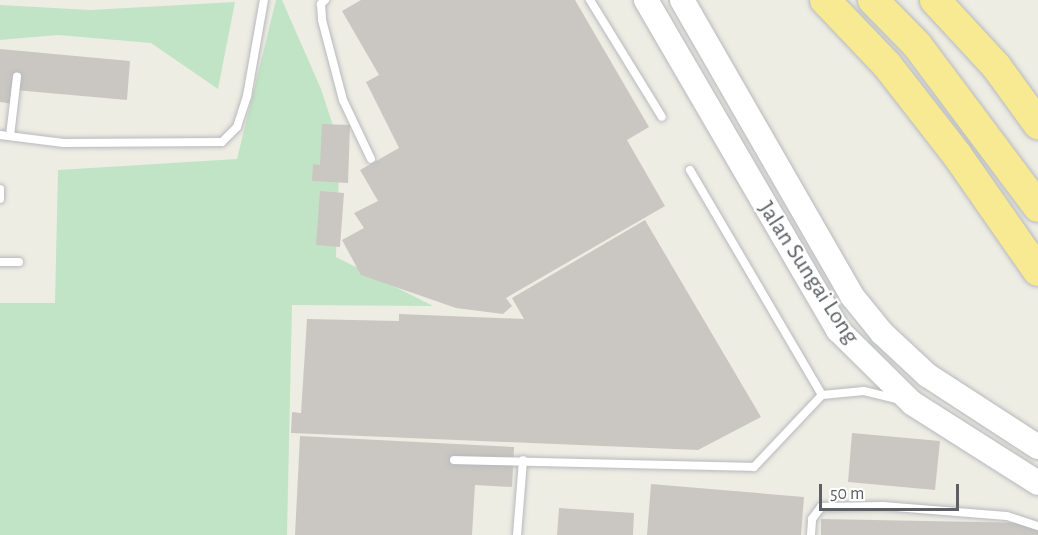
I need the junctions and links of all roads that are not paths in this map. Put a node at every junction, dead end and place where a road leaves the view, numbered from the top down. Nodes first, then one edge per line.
1 (264, 0) edge
2 (325, 0) edge
3 (590, 0) edge
4 (646, 0) edge
5 (682, 0) edge
6 (825, 0) edge
7 (873, 0) edge
8 (935, 0) edge
9 (17, 76) dead end
10 (662, 117) dead end
11 (1038, 124) edge
12 (0, 135) edge
13 (10, 136) junction
14 (371, 159) dead end
15 (690, 170) dead end
16 (0, 189) edge
17 (0, 199) edge
18 (1038, 207) edge
19 (0, 262) edge
20 (19, 262) dead end
21 (1038, 271) edge
22 (822, 395) junction
23 (912, 403) junction
24 (1038, 447) edge
25 (454, 460) dead end
26 (523, 460) junction
27 (1038, 483) edge
28 (1038, 526) edge
29 (517, 535) edge
30 (811, 535) edge

1 - 13 lane
2 - 14 lane
3 - 10 lane
4 - 23 street, Jalan Sungai Long
5 - 24 street, Jalan Sungai Long
6 - 21 highway
7 - 18 highway
8 - 11 highway
9 - 13 lane
12 - 13 lane
15 - 22 lane
16 - 17 lane
19 - 20 lane
22 - 23 lane
22 - 26 lane
23 - 27 street, Jalan Sungai Long
25 - 26 lane
26 - 29 lane
28 - 30 lane

